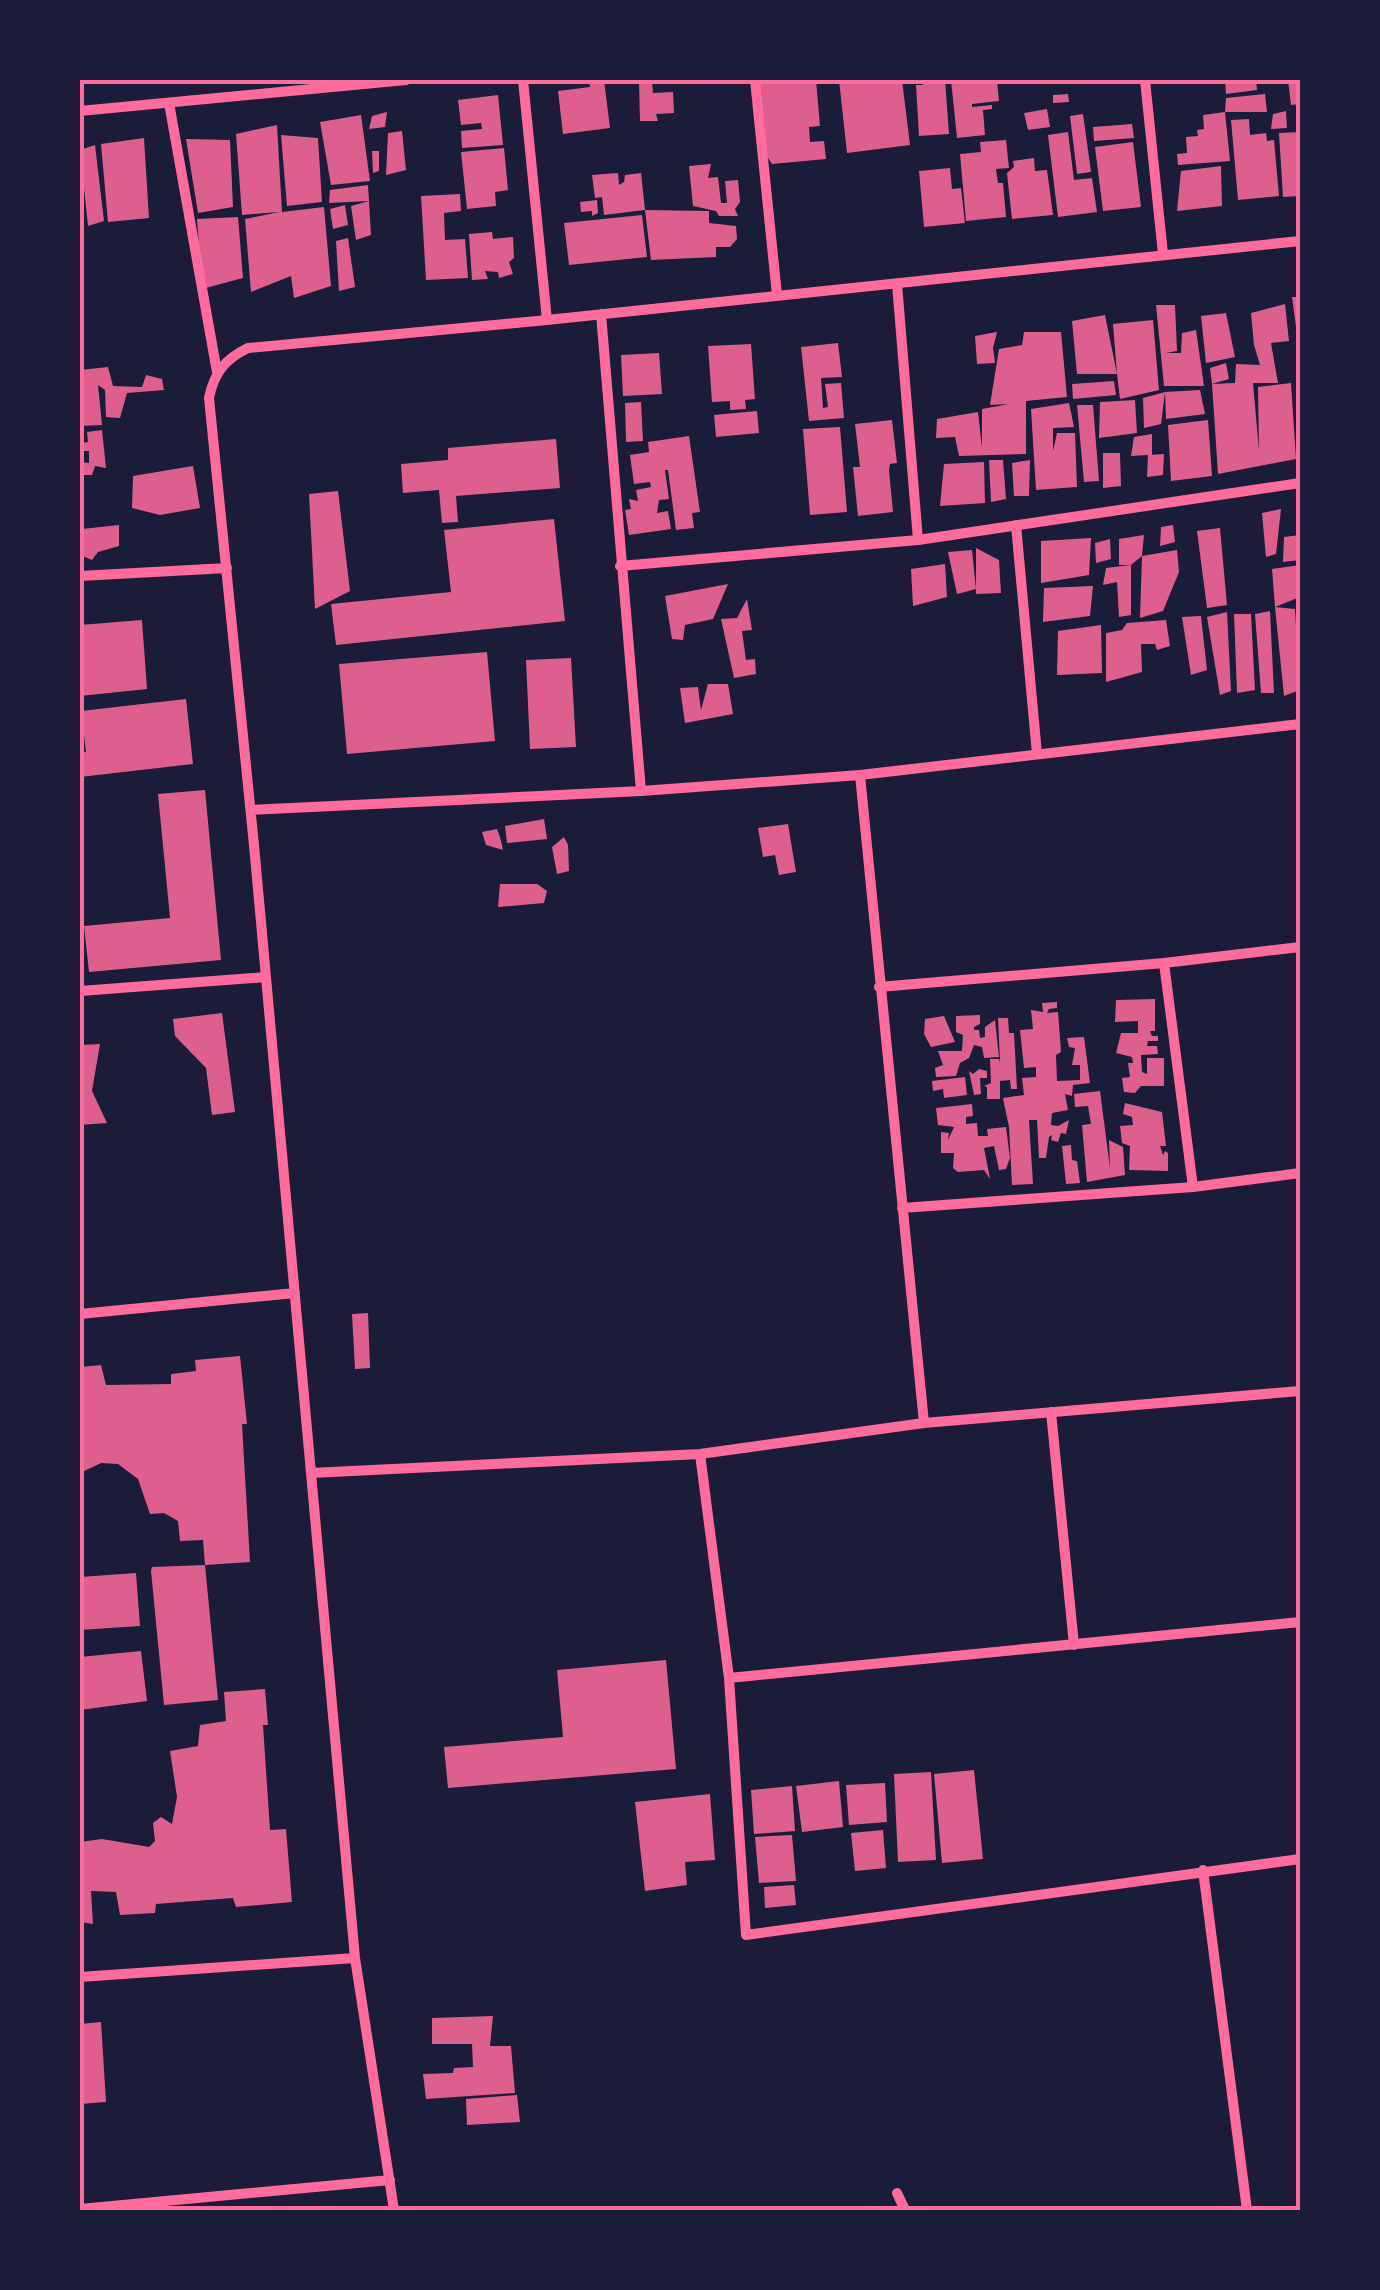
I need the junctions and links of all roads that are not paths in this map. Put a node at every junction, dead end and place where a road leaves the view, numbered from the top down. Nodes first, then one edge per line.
1 (406, 80) edge
2 (523, 80) edge
3 (756, 80) edge
4 (1146, 80) edge
5 (169, 102) junction
6 (80, 111) edge
7 (1300, 240) edge
8 (1164, 254) junction
9 (897, 284) junction
10 (777, 295) junction
11 (600, 314) junction
12 (547, 320) junction
13 (216, 372) junction
14 (1300, 483) edge
15 (1016, 525) junction
16 (918, 540) junction
17 (620, 566) junction
18 (226, 568) junction
19 (80, 576) edge
20 (1300, 724) edge
21 (1037, 754) junction
22 (860, 775) junction
23 (641, 791) junction
24 (251, 810) junction
25 (1300, 947) edge
26 (1164, 964) junction
27 (266, 977) junction
28 (878, 987) junction
29 (80, 991) edge
30 (1300, 1174) edge
31 (1193, 1187) junction
32 (902, 1208) junction
33 (295, 1293) junction
34 (80, 1314) edge
35 (1300, 1391) edge
36 (1051, 1412) junction
37 (924, 1423) junction
38 (700, 1454) junction
39 (311, 1473) junction
40 (1300, 1622) edge
41 (1074, 1644) junction
42 (729, 1678) junction
43 (1300, 1859) edge
44 (1203, 1870) junction
45 (354, 1958) junction
46 (80, 1977) edge
47 (390, 2180) junction
48 (897, 2193) dead end
49 (140, 2207) edge
50 (80, 2209) edge
51 (394, 2210) edge
52 (905, 2210) edge
53 (1247, 2210) edge

1 - 5 street
2 - 12 street
3 - 10 street
4 - 8 street
5 - 6 street
5 - 13 street
7 - 8 street
8 - 9 street
9 - 10 street
9 - 16 street
10 - 11 street
11 - 12 street
11 - 17 street
12 - 13 street
13 - 18 street
14 - 15 street
15 - 16 street
15 - 21 street
16 - 17 street
17 - 23 street
18 - 19 street
18 - 24 street
20 - 21 street
21 - 22 street
22 - 23 street
22 - 28 street
23 - 24 street
24 - 27 street
25 - 26 street
26 - 28 street
26 - 31 street
27 - 29 street
27 - 33 street
28 - 32 street
30 - 31 street
31 - 32 street
32 - 37 street
33 - 34 street
33 - 39 street
35 - 36 street
36 - 37 street
36 - 41 street
37 - 38 street
38 - 39 street
38 - 42 street
39 - 45 street
40 - 41 street
41 - 42 street
42 - 44 street
43 - 44 street
44 - 53 street
45 - 46 street
45 - 47 street
47 - 49 street
47 - 51 street
48 - 52 street
49 - 50 street

